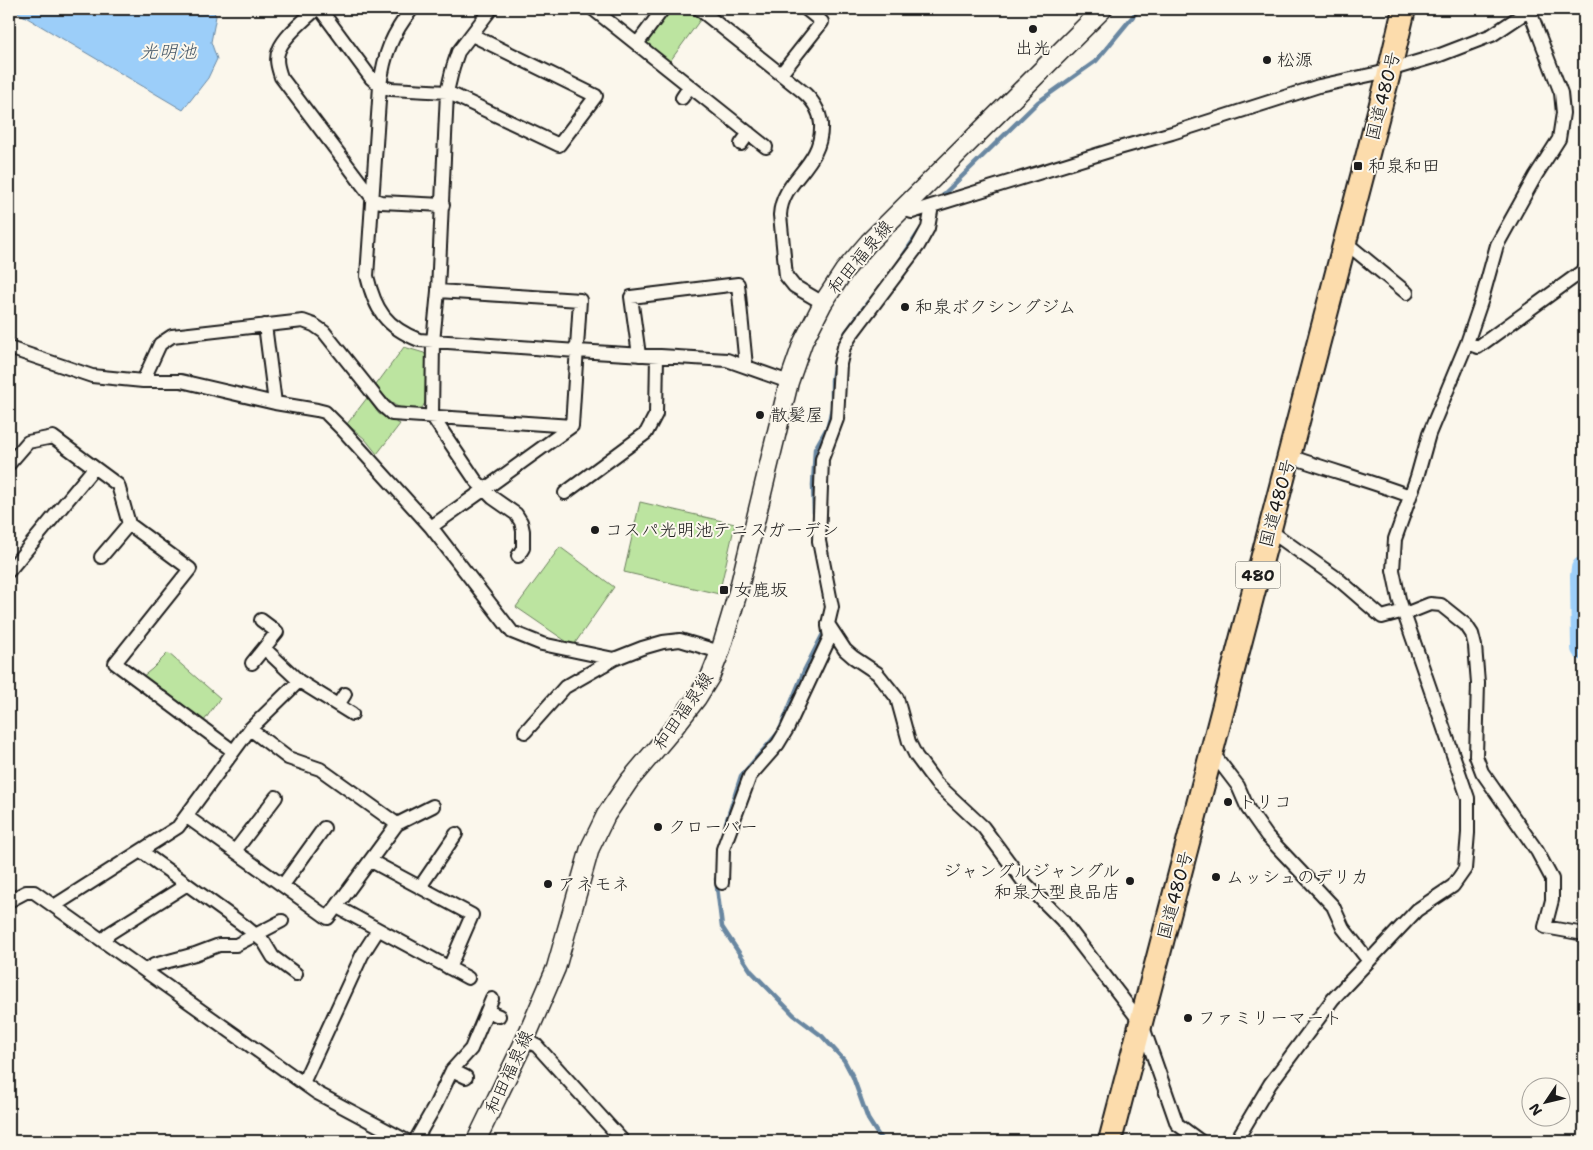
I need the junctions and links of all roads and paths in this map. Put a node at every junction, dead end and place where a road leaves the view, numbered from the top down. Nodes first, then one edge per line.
1 (318, 9) edge
2 (412, 9) edge
3 (491, 9) edge
4 (593, 9) edge
5 (663, 9) edge
6 (699, 9) edge
7 (806, 9) edge
8 (1102, 9) edge
9 (1404, 9) edge
10 (1530, 9) edge
11 (472, 35) junction
12 (637, 44) junction
13 (1390, 69) junction
14 (781, 74) junction
15 (380, 86) junction
16 (690, 86) junction
17 (447, 92) junction
18 (682, 98) dead end
19 (749, 133) junction
20 (741, 144) dead end
21 (766, 147) dead end
22 (373, 199) junction
23 (442, 205) junction
24 (932, 206) junction
25 (902, 209) junction
26 (1345, 242) junction
27 (1584, 270) edge
28 (438, 292) junction
29 (1408, 293) dead end
30 (822, 303) junction
31 (265, 325) junction
32 (434, 342) junction
33 (1466, 342) junction
34 (9, 348) edge
35 (577, 351) junction
36 (639, 355) junction
37 (657, 356) junction
38 (746, 366) junction
39 (144, 381) junction
40 (789, 382) junction
41 (275, 403) junction
42 (432, 416) junction
43 (572, 426) junction
44 (1289, 456) junction
45 (9, 464) edge
46 (94, 468) junction
47 (485, 489) junction
48 (564, 493) dead end
49 (1410, 496) junction
50 (129, 524) junction
51 (431, 527) junction
52 (1269, 530) junction
53 (518, 556) dead end
54 (102, 557) dead end
55 (9, 572) edge
56 (1404, 613) junction
57 (261, 620) dead end
58 (828, 624) junction
59 (264, 648) junction
60 (720, 652) junction
61 (614, 659) junction
62 (252, 663) dead end
63 (299, 682) junction
64 (345, 694) dead end
65 (338, 705) junction
66 (352, 714) dead end
67 (250, 729) junction
68 (525, 732) dead end
69 (233, 752) junction
70 (1212, 752) junction
71 (276, 797) dead end
72 (433, 806) dead end
73 (187, 817) junction
74 (397, 824) junction
75 (324, 828) dead end
76 (456, 834) dead end
77 (235, 851) junction
78 (141, 852) junction
79 (371, 861) junction
80 (722, 883) dead end
81 (186, 884) junction
82 (283, 885) junction
83 (420, 887) junction
84 (9, 901) edge
85 (54, 906) junction
86 (337, 907) junction
87 (282, 921) dead end
88 (378, 930) junction
89 (1584, 934) edge
90 (256, 935) junction
91 (103, 940) junction
92 (1368, 962) junction
93 (449, 968) junction
94 (146, 970) junction
95 (296, 974) dead end
96 (468, 978) dead end
97 (492, 999) dead end
98 (1142, 1024) junction
99 (525, 1040) junction
100 (452, 1070) junction
101 (466, 1077) dead end
102 (303, 1083) junction
103 (407, 1141) edge
104 (415, 1141) edge
105 (476, 1141) edge
106 (623, 1141) edge
107 (1110, 1141) edge
108 (1200, 1141) edge
109 (1236, 1141) edge

1 - 15 street
1 - 22 street
2 - 15 street
3 - 11 street
4 - 12 street
5 - 12 street
6 - 14 street
7 - 14 street
8 - 25 main road, 和田福泉線
9 - 13 highway, 国道480号 / 480
10 - 13 street
10 - 33 street
11 - 17 street
11 - 17 street
12 - 16 street
13 - 24 street
13 - 26 highway, 国道480号 / 480
14 - 30 street
15 - 17 street
15 - 22 street
16 - 18 street
16 - 19 street
17 - 23 street
19 - 20 street
19 - 21 street
22 - 23 street
22 - 32 street
23 - 28 street
24 - 25 street
24 - 58 street
25 - 30 main road, 和田福泉線
26 - 29 street
26 - 44 highway, 国道480号 / 480
27 - 33 street
28 - 32 street
28 - 35 street
30 - 40 main road, 和田福泉線
31 - 39 street
31 - 41 street
31 - 42 street
32 - 35 street
32 - 42 street
33 - 49 street
34 - 39 street
35 - 36 street
35 - 43 street
36 - 37 street
36 - 38 street
37 - 38 street
37 - 48 street
38 - 40 street
39 - 41 street
40 - 60 main road, 和田福泉線
41 - 51 street
42 - 43 street
42 - 47 street
43 - 47 street
44 - 49 street
44 - 52 highway, 国道480号 / 480
45 - 46 street
46 - 50 street
46 - 55 street
47 - 51 street
47 - 53 street
49 - 56 street
50 - 54 street
50 - 69 street
51 - 61 street
52 - 56 street
52 - 70 highway, 国道480号 / 480
56 - 89 street
56 - 92 street
57 - 59 street
58 - 80 street
58 - 98 street
59 - 62 street
59 - 63 street
60 - 61 street
60 - 99 main road, 和田福泉線
61 - 68 street
63 - 65 street
63 - 67 street
64 - 65 street
65 - 66 street
67 - 69 street
67 - 74 street
69 - 73 street
70 - 92 street
70 - 98 highway, 国道480号 / 480
71 - 77 street
72 - 74 street
73 - 77 street
73 - 78 street
74 - 79 street
75 - 82 street
76 - 83 street
77 - 82 street
78 - 81 street
78 - 85 street
79 - 83 street
79 - 86 street
81 - 90 street
81 - 91 street
82 - 86 street
83 - 93 street
84 - 85 street
85 - 91 street
86 - 88 street
87 - 90 street
88 - 93 street
88 - 102 street
90 - 94 street
90 - 95 street
91 - 94 street
92 - 109 street
93 - 96 street
94 - 102 street
97 - 100 street
98 - 107 highway, 国道480号 / 480
98 - 108 street
99 - 105 main road, 和田福泉線
99 - 106 street
100 - 101 street
100 - 104 street
102 - 103 street

